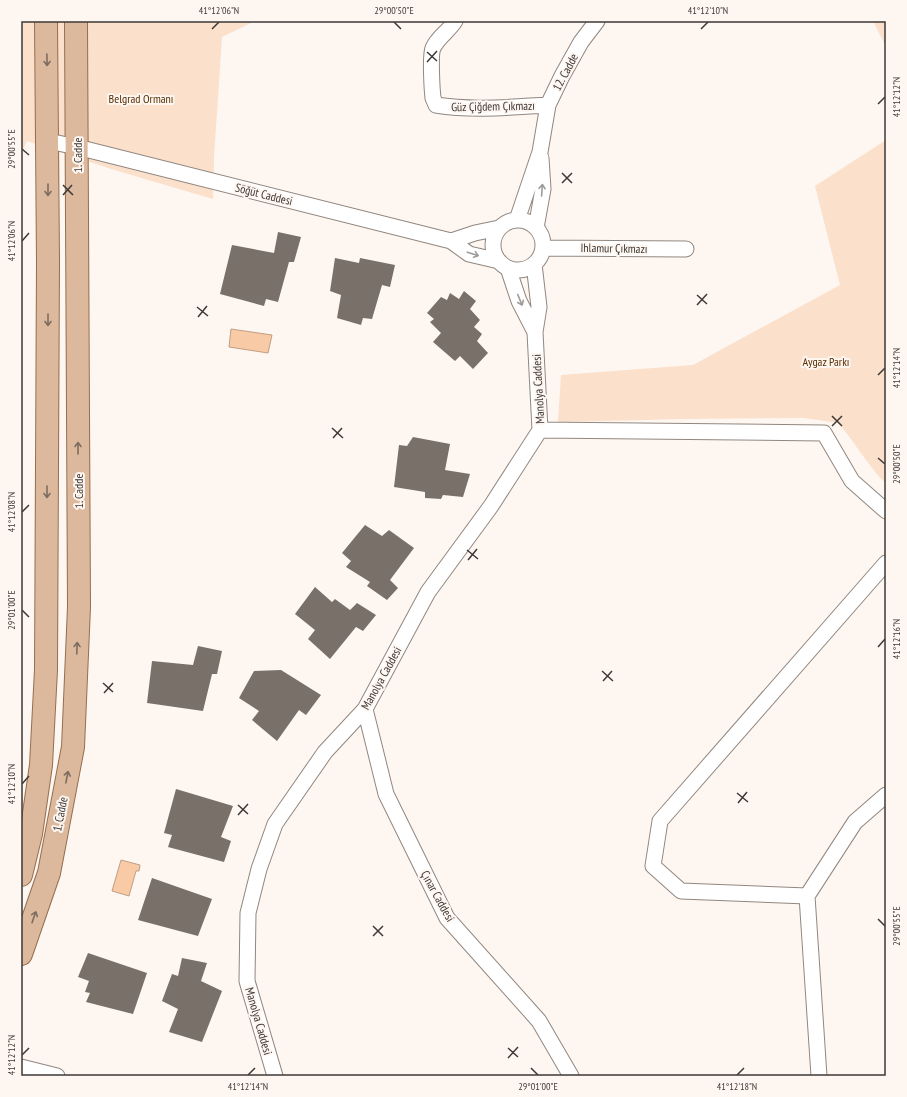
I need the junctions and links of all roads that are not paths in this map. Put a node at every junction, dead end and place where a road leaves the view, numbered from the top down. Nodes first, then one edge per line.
1 (46, 21) edge
2 (76, 21) edge
3 (455, 21) edge
4 (597, 21) edge
5 (548, 104) junction
6 (48, 141) junction
7 (77, 146) junction
8 (540, 152) junction
9 (517, 220) junction
10 (499, 228) junction
11 (536, 228) junction
12 (451, 240) junction
13 (543, 248) junction
14 (686, 249) dead end
15 (504, 264) junction
16 (534, 264) junction
17 (535, 332) junction
18 (540, 430) junction
19 (886, 511) edge
20 (886, 563) edge
21 (365, 709) junction
22 (886, 795) edge
23 (21, 875) edge
24 (807, 896) junction
25 (21, 954) edge
26 (21, 1067) edge
27 (57, 1076) edge
28 (274, 1076) edge
29 (571, 1076) edge
30 (819, 1076) edge

1 -> 6 main road, 1. Cadde
2 - 7 main road, 1. Cadde
3 - 5 street, Güz Çiğdem Çıkmazı
4 - 5 street, 12. Cadde
5 - 8 street, 12. Cadde
6 - 7 street, Söğüt Caddesi
6 -> 23 main road, 1. Cadde
7 - 12 street, Söğüt Caddesi
25 -> 7 main road, 1. Cadde
8 - 9 street
11 -> 8 street
9 - 10 street
9 - 11 street
10 - 12 street
10 - 15 street
11 - 13 street
12 -> 15 street
13 - 14 street, Ihlamur Çıkmazı
13 - 16 street
15 - 16 street
15 -> 17 street
16 - 17 street
17 - 18 street, Manolya Caddesi
18 - 19 street
18 - 21 street, Manolya Caddesi
20 - 24 street
21 - 28 street, Manolya Caddesi
21 - 29 street, Çınar Caddesi
22 - 24 street
24 - 30 street
26 - 27 street

